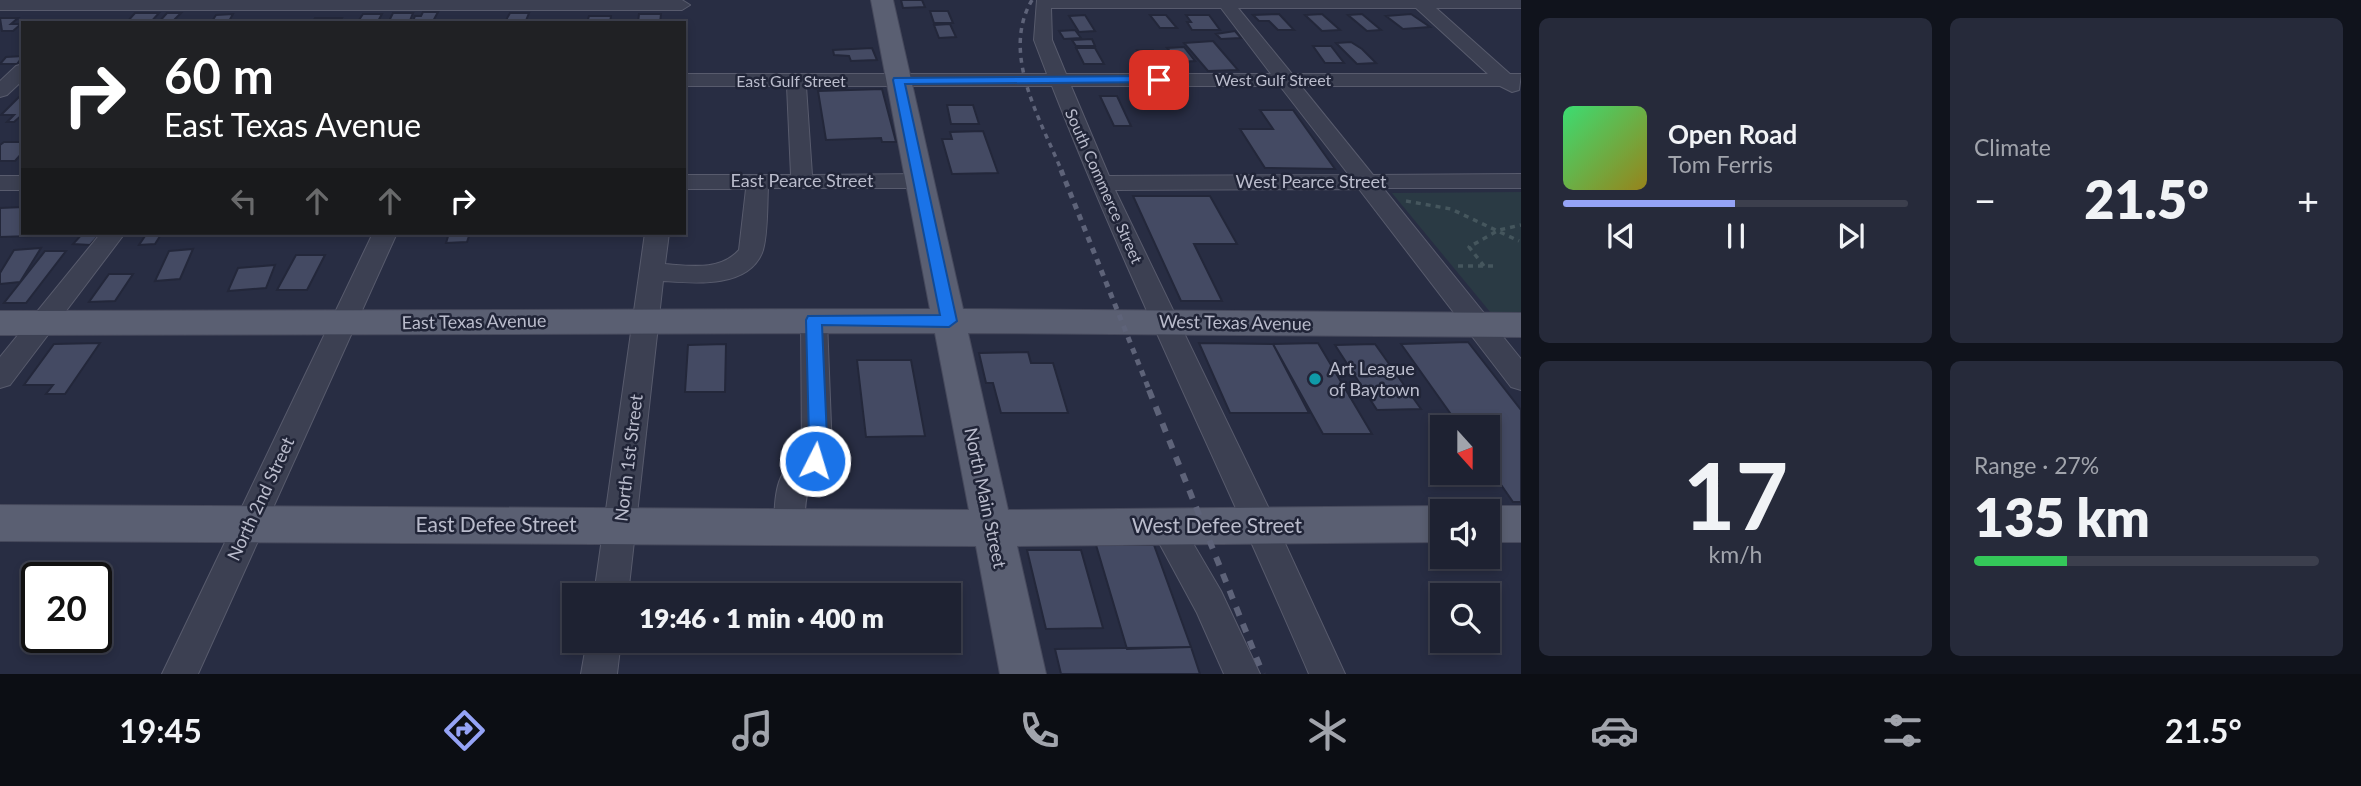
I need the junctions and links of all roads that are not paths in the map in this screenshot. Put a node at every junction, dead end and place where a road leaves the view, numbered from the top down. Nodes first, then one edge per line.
1 (882, 0) edge
2 (1418, 1) edge
3 (490, 2) edge
4 (683, 2) edge
5 (1225, 2) edge
6 (97, 3) edge
7 (294, 3) edge
8 (1521, 3) edge
9 (0, 5) edge
10 (77, 21) edge
11 (280, 21) edge
12 (482, 21) edge
13 (680, 21) edge
14 (1285, 79) junction
15 (686, 80) edge
16 (898, 80) junction
17 (1058, 80) junction
18 (796, 81) junction
19 (1513, 81) edge
20 (1521, 94) edge
21 (758, 181) junction
22 (802, 181) junction
23 (920, 181) junction
24 (1365, 181) junction
25 (1521, 181) edge
26 (686, 182) edge
27 (0, 183) edge
28 (21, 183) edge
29 (1101, 183) junction
30 (111, 235) edge
31 (384, 235) edge
32 (656, 235) edge
33 (652, 272) junction
34 (814, 320) junction
35 (645, 321) junction
36 (949, 321) junction
37 (1165, 321) junction
38 (0, 323) edge
39 (42, 324) junction
40 (344, 324) junction
41 (1521, 325) edge
42 (1479, 326) junction
43 (0, 377) edge
44 (1521, 379) edge
45 (0, 523) edge
46 (249, 524) junction
47 (1430, 524) edge
48 (1500, 524) edge
49 (1521, 524) edge
50 (1261, 525) junction
51 (620, 526) junction
52 (1166, 526) junction
53 (789, 527) junction
54 (991, 528) junction
55 (613, 583) edge
56 (602, 653) edge
57 (180, 674) edge
58 (599, 674) edge
59 (1023, 674) edge
60 (1242, 674) edge
61 (1327, 674) edge

1 - 16 main road, North Main Street
2 - 5 street
2 - 8 street
2 - 19 street
3 - 4 street
3 - 7 street
3 - 12 street
4 - 13 street
5 - 14 street
5 - 17 street, South Commerce Street
6 - 7 street
6 - 9 street
6 - 10 street
7 - 11 street
14 - 17 street, West Gulf Street
14 - 19 street, West Gulf Street
14 - 24 street
15 - 18 street, East Gulf Street
16 - 17 street, West Gulf Street
16 - 18 street, East Gulf Street
16 - 23 main road, North Main Street
17 - 29 street, South Commerce Street
18 - 22 street
19 - 20 street
21 - 22 street, East Pearce Street
21 - 26 street, East Pearce Street
21 - 33 street
22 - 23 street, East Pearce Street
23 - 36 main road, North Main Street
24 - 25 street, West Pearce Street
24 - 29 street, West Pearce Street
24 - 42 street
27 - 28 street
29 - 37 street, South Commerce Street
30 - 39 street
31 - 40 street, North 2nd Street
32 - 33 street, North 1st Street
33 - 35 street, North 1st Street
34 - 35 main road, East Texas Avenue
34 - 36 main road, East Texas Avenue
34 - 53 street
35 - 40 main road, East Texas Avenue
35 - 51 street, North 1st Street
36 - 37 main road, West Texas Avenue
36 - 54 main road, North Main Street
37 - 42 main road, West Texas Avenue
37 - 50 street, South Commerce Street
38 - 39 main road, East Texas Avenue
39 - 40 main road, East Texas Avenue
39 - 43 street
40 - 46 street, North 2nd Street
41 - 42 main road, West Texas Avenue
42 - 44 street
45 - 46 main road, East Defee Street
46 - 51 main road, East Defee Street
46 - 57 street, North 2nd Street
47 - 50 main road, West Defee Street
48 - 49 main road
50 - 52 main road, West Defee Street
50 - 61 street, South Commerce Street
51 - 53 main road, East Defee Street
51 - 55 street, North 1st Street
52 - 54 main road, West Defee Street
52 - 60 street
53 - 54 main road, East Defee Street
54 - 59 main road, North Main Street
56 - 58 street

